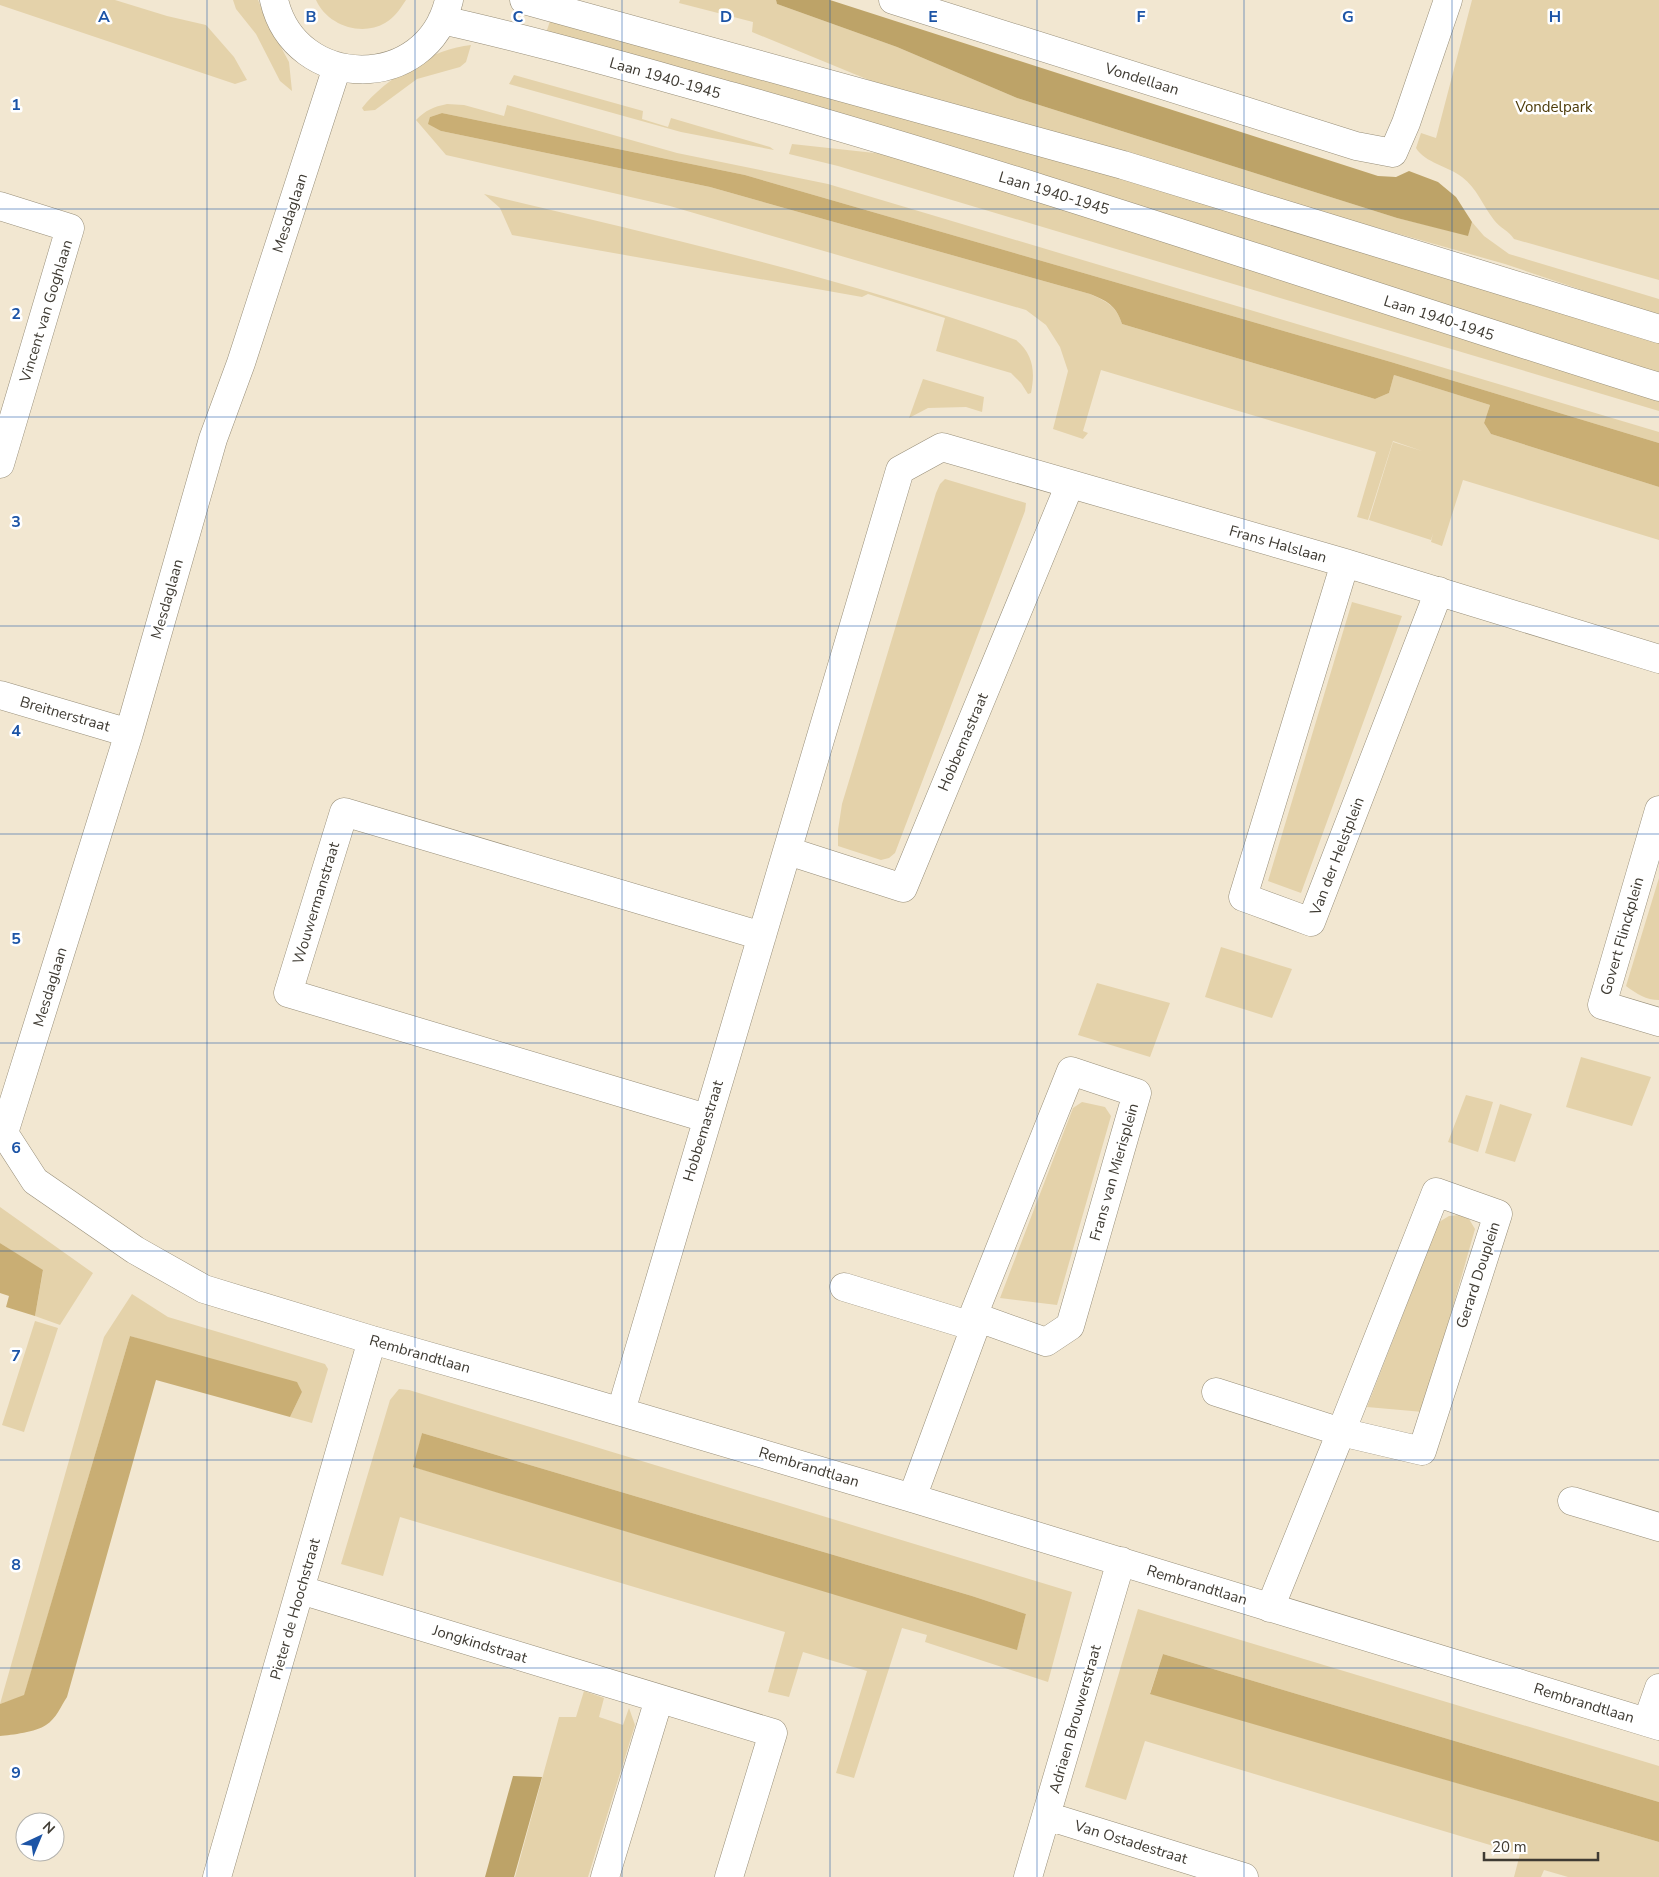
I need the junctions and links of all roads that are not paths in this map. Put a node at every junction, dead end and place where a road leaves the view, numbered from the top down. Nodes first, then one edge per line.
1 (274, 0) edge
2 (524, 0) edge
3 (893, 0) edge
4 (1448, 0) edge
5 (445, 10) edge
6 (337, 67) junction
7 (0, 206) edge
8 (1659, 329) edge
9 (1659, 387) edge
10 (0, 464) edge
11 (900, 470) joint
12 (1070, 484) junction
13 (1345, 564) junction
14 (1439, 592) junction
15 (1659, 659) edge
16 (0, 695) edge
17 (129, 733) junction
18 (1659, 810) edge
19 (788, 852) junction
20 (762, 936) junction
21 (1659, 1022) edge
22 (706, 1118) junction
23 (2, 1132) edge
24 (844, 1287) dead end
25 (974, 1322) junction
26 (372, 1340) junction
27 (1216, 1392) dead end
28 (621, 1411) junction
29 (1341, 1432) junction
30 (912, 1498) junction
31 (1572, 1501) dead end
32 (1659, 1528) edge
33 (1121, 1561) junction
34 (301, 1590) junction
35 (1270, 1608) junction
36 (1659, 1688) edge
37 (659, 1699) junction
38 (1653, 1724) edge
39 (1047, 1816) junction
40 (218, 1877) edge
41 (606, 1877) edge
42 (729, 1877) edge
43 (1028, 1877) edge
44 (1244, 1877) edge

1 - 6 street
2 - 8 street
3 - 4 street, Vondellaan
5 - 6 street
5 - 9 street, Laan 1940-1945
6 - 17 street, Mesdaglaan
7 - 10 street, Vincent van Goghlaan
11 - 12 street, Frans Halslaan
11 - 19 street, Hobbemastraat
12 - 13 street, Frans Halslaan
12 - 19 street, Hobbemastraat
13 - 14 street, Frans Halslaan
13 - 14 street, Van der Helstplein
14 - 15 street, Frans Halslaan
16 - 17 street, Breitnerstraat
17 - 23 street, Mesdaglaan
18 - 21 street, Govert Flinckplein
19 - 20 street, Hobbemastraat
20 - 22 street, Hobbemastraat
20 - 22 street, Wouwermanstraat
22 - 28 street, Hobbemastraat
23 - 26 street, Rembrandtlaan
24 - 25 street, Frans van Mierisplein
25 - 25 street, Frans van Mierisplein
25 - 30 street, Frans van Mierisplein
26 - 28 street, Rembrandtlaan
26 - 34 street, Pieter de Hoochstraat
27 - 29 street, Gerard Douplein
28 - 30 street, Rembrandtlaan
29 - 29 street, Gerard Douplein
29 - 35 street, Gerard Douplein
30 - 33 street, Rembrandtlaan
31 - 32 street
33 - 35 street, Rembrandtlaan
33 - 39 street, Adriaen Brouwerstraat
34 - 37 street, Jongkindstraat
34 - 40 street, Pieter de Hoochstraat
35 - 38 street, Rembrandtlaan
36 - 38 street
37 - 41 street
37 - 42 street, Jongkindstraat
39 - 43 street, Adriaen Brouwerstraat
39 - 44 street, Van Ostadestraat

